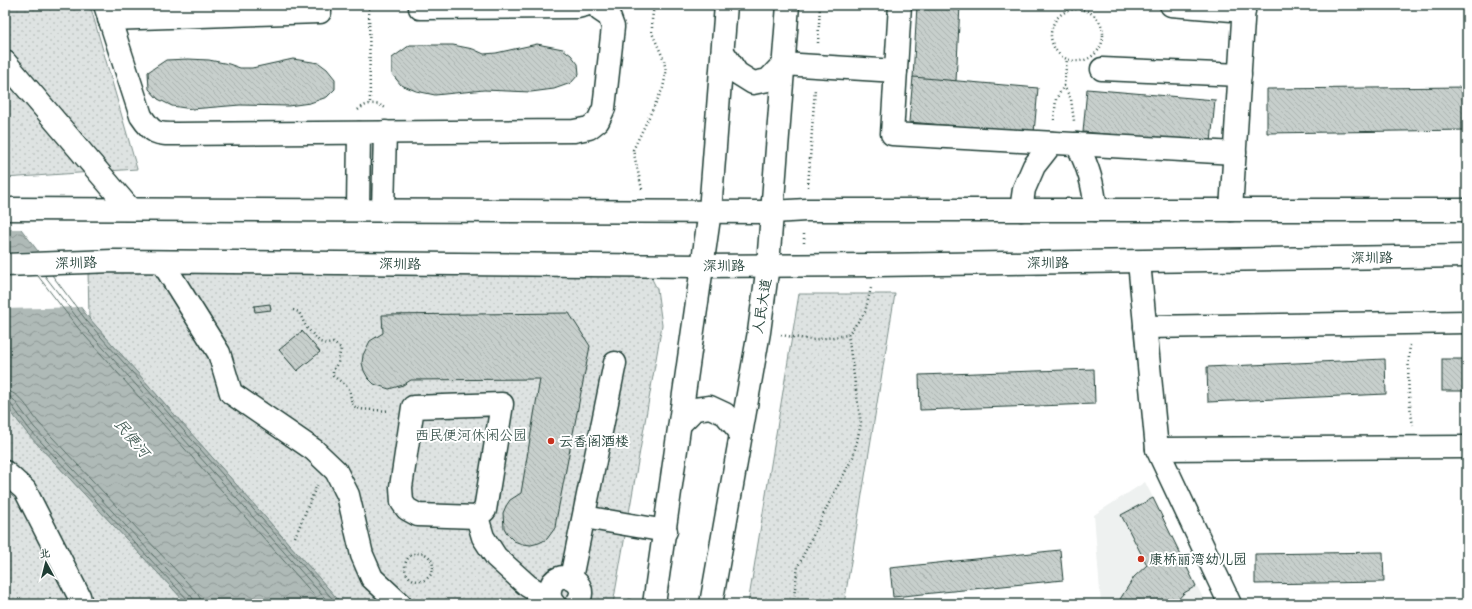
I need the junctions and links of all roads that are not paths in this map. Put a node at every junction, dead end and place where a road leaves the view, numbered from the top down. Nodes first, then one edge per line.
1 (584, 5) edge
2 (599, 5) edge
3 (726, 5) edge
4 (788, 5) edge
5 (900, 5) edge
6 (1171, 5) edge
7 (420, 8) dead end
8 (1244, 8) edge
9 (107, 12) edge
10 (320, 12) dead end
11 (722, 52) junction
12 (5, 62) edge
13 (783, 64) junction
14 (1102, 69) dead end
15 (896, 71) junction
16 (1240, 75) junction
17 (385, 132) junction
18 (359, 133) junction
19 (1052, 143) junction
20 (1077, 144) junction
21 (1235, 153) junction
22 (130, 209) junction
23 (5, 210) edge
24 (358, 210) junction
25 (383, 210) junction
26 (1021, 210) junction
27 (1096, 210) junction
28 (1231, 210) junction
29 (1467, 210) edge
30 (710, 212) junction
31 (773, 212) junction
32 (1467, 256) edge
33 (162, 262) junction
34 (1139, 262) junction
35 (5, 265) edge
36 (768, 265) junction
37 (703, 266) junction
38 (1467, 322) edge
39 (1145, 327) junction
40 (615, 362) dead end
41 (681, 423) junction
42 (741, 434) junction
43 (1467, 447) edge
44 (1157, 448) junction
45 (5, 472) edge
46 (477, 517) junction
47 (584, 517) junction
48 (666, 531) junction
49 (571, 578) junction
50 (552, 601) edge
51 (81, 604) edge
52 (400, 604) edge
53 (576, 604) edge
54 (654, 604) edge
55 (711, 604) edge
56 (1230, 604) edge

1 - 7 street
2 - 17 street
3 - 11 street
4 - 13 street, 人民大道
5 - 15 street
6 - 8 street
8 - 16 street
9 - 10 street
9 - 18 street
11 - 13 street
11 - 30 street
12 - 22 street
13 - 15 street
13 - 31 street, 人民大道
14 - 16 street
15 - 19 street
16 - 21 street
17 - 18 street
17 - 25 street
18 - 24 street
19 - 20 street
19 - 26 street
20 - 21 street
20 - 27 street
21 - 28 street
22 - 23 street
22 - 24 street
24 - 25 street
25 - 30 street
26 - 27 street
26 - 31 street
27 - 28 street
28 - 29 street
30 - 31 street
30 - 37 street
31 - 36 street, 人民大道
32 - 34 street, 深圳路
33 - 35 street, 深圳路
33 - 37 street, 深圳路
33 - 52 street
34 - 36 street, 深圳路
34 - 39 street
36 - 37 street, 深圳路
36 - 42 street, 人民大道
37 - 41 street
38 - 39 street
39 - 44 street
40 - 47 street
41 - 42 street
41 - 48 street
42 - 55 street, 人民大道
43 - 44 street
44 - 56 street
45 - 51 street
46 - 46 street
46 - 50 street
47 - 48 street
47 - 49 street
48 - 54 street
49 - 50 street
49 - 53 street

